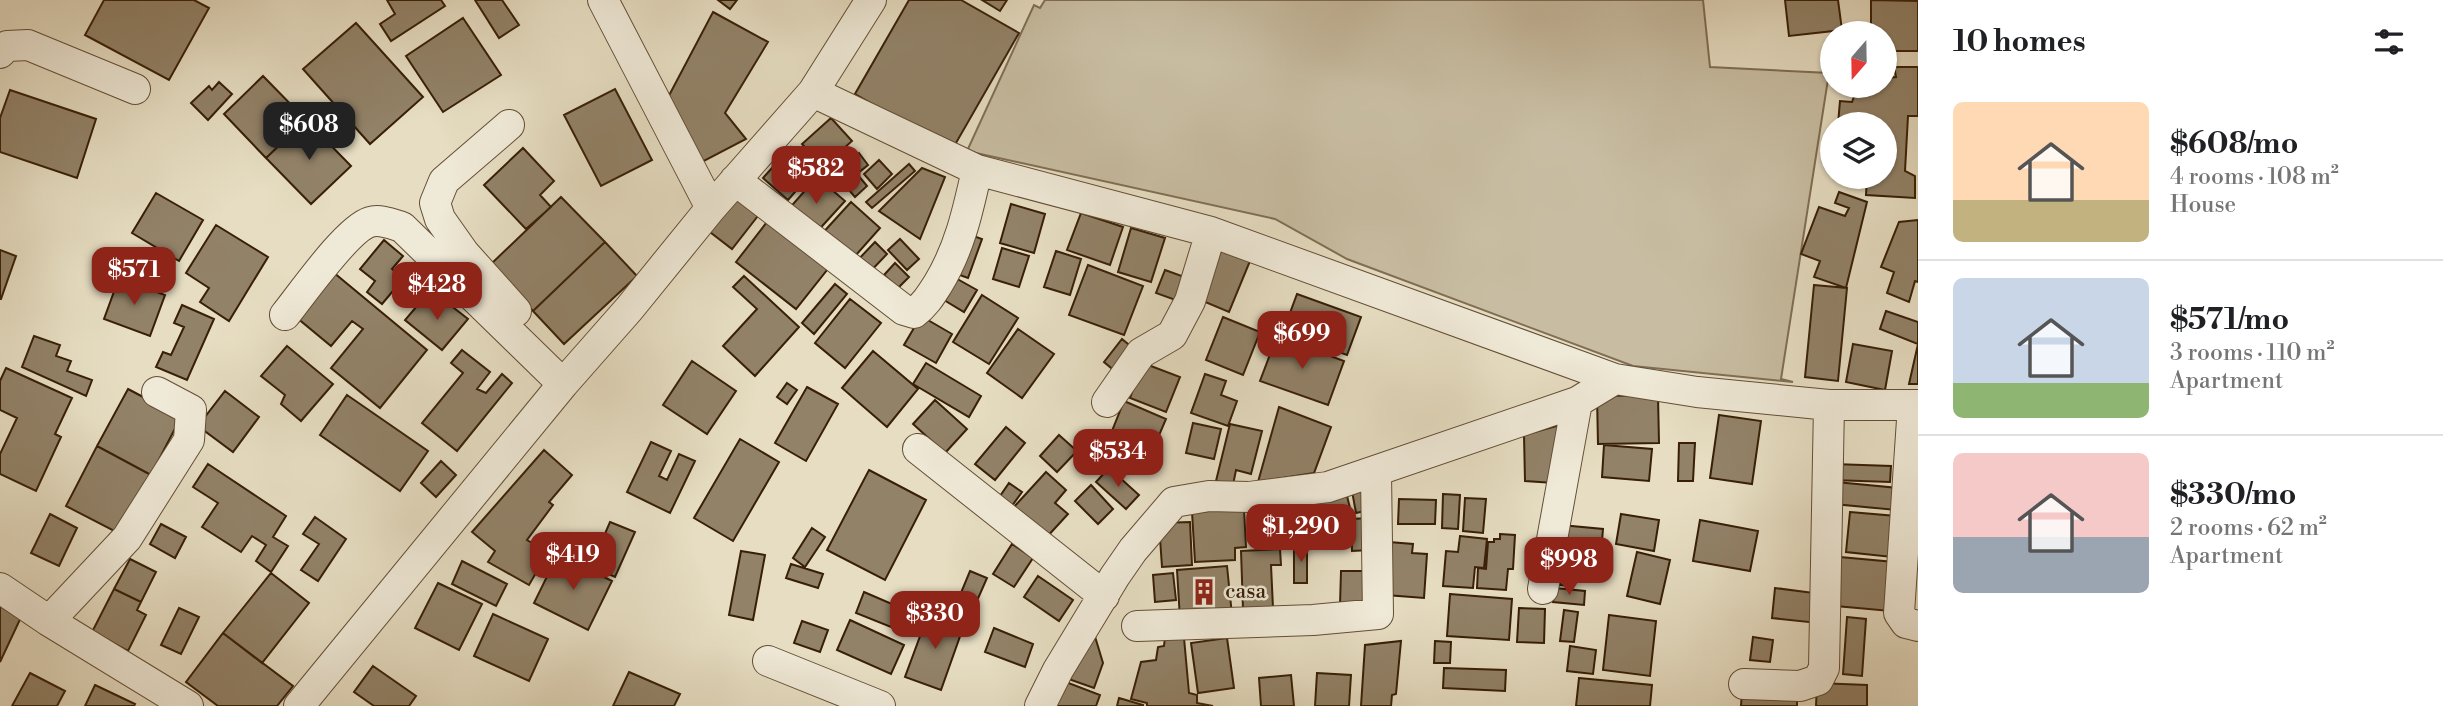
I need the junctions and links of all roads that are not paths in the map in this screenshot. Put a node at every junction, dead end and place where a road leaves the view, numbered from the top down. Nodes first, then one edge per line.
1 (603, 0) edge
2 (871, 0) edge
3 (0, 53) edge
4 (135, 89) dead end
5 (813, 92) junction
6 (509, 125) dead end
7 (977, 170) junction
8 (735, 180) junction
9 (710, 208) junction
10 (1211, 232) junction
11 (285, 315) dead end
12 (568, 378) junction
13 (1615, 379) junction
14 (157, 392) dead end
15 (1107, 402) dead end
16 (1577, 402) junction
17 (1829, 405) junction
18 (1916, 405) edge
19 (918, 449) dead end
20 (1376, 473) junction
21 (0, 588) edge
22 (1543, 589) dead end
23 (1104, 596) junction
24 (48, 621) junction
25 (1137, 626) dead end
26 (1918, 626) edge
27 (768, 661) dead end
28 (1744, 684) dead end
29 (188, 706) edge
30 (299, 706) edge
31 (880, 706) edge
32 (1040, 706) edge

1 - 9 street
2 - 5 street
3 - 4 street
5 - 7 street
5 - 8 street
6 - 12 street
7 - 8 street
7 - 10 street
8 - 9 street
9 - 12 street
10 - 13 street
10 - 15 street
11 - 12 street
12 - 30 street
13 - 16 street
13 - 17 street
14 - 24 street
16 - 20 street
16 - 22 street
17 - 18 street
17 - 28 street
18 - 26 street
19 - 23 street
20 - 23 street
20 - 25 street
21 - 24 street
23 - 32 street
24 - 29 street
27 - 31 street

